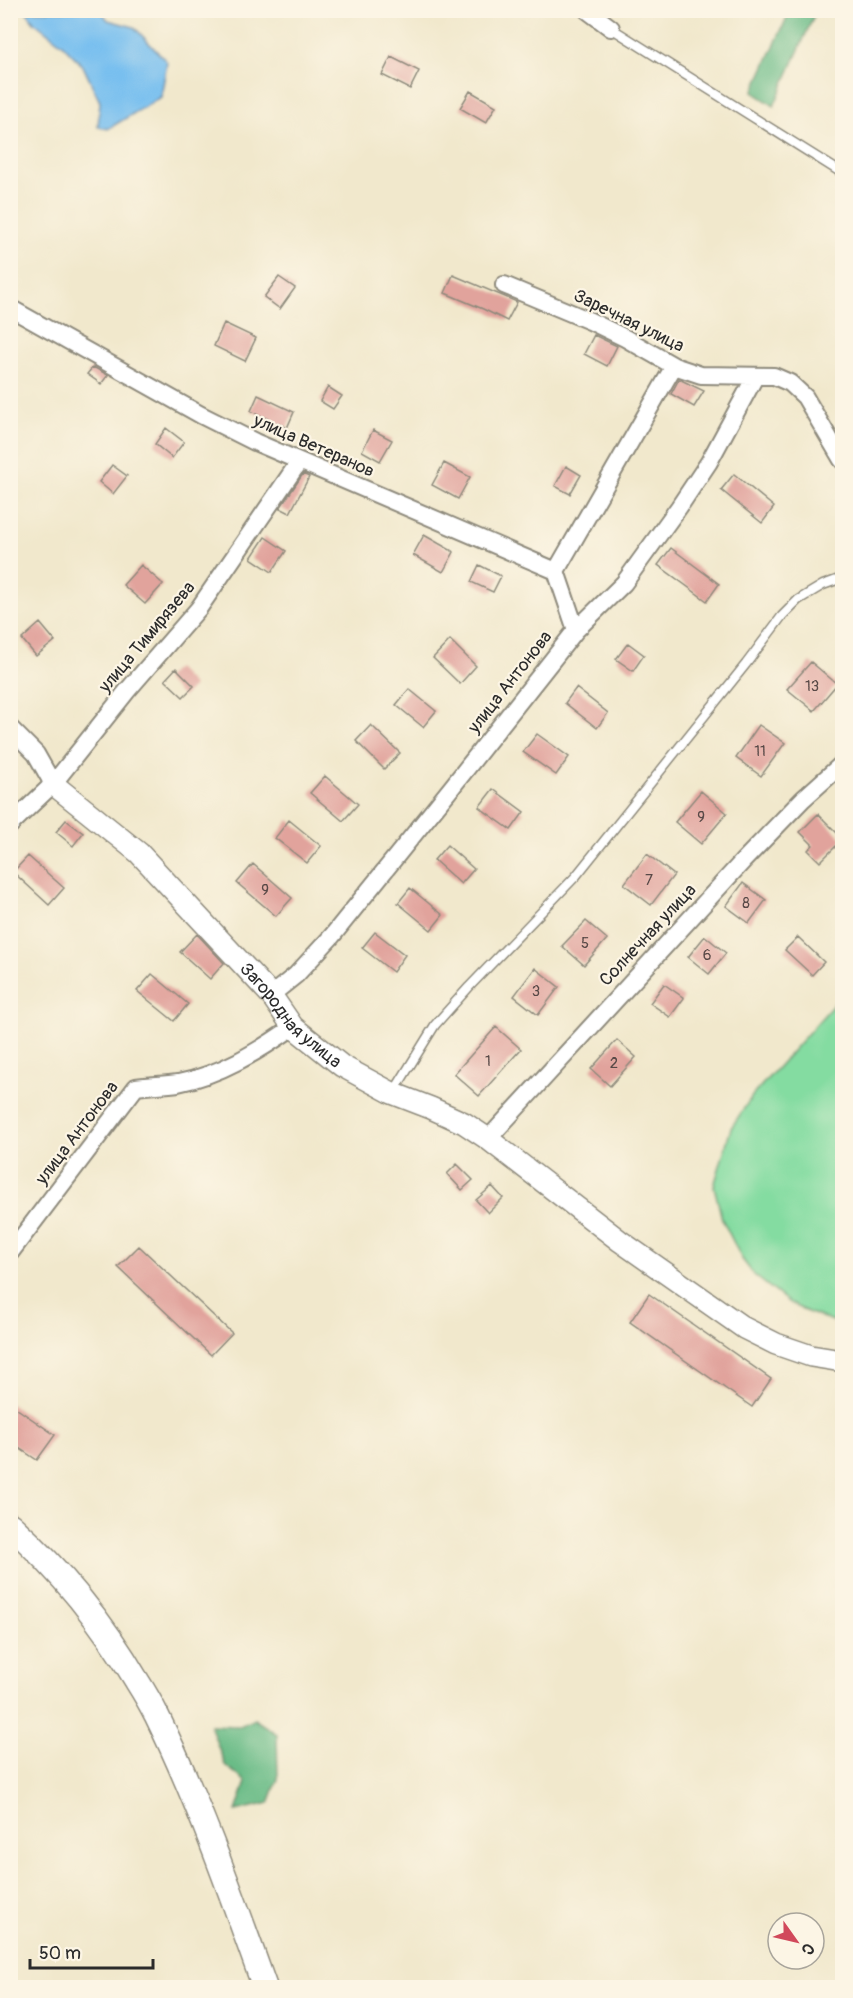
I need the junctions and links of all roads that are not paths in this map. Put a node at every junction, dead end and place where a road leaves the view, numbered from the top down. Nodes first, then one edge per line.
1 (587, 10) edge
2 (611, 28) joint
3 (843, 173) edge
4 (504, 285) dead end
5 (10, 308) edge
6 (674, 366) junction
7 (755, 377) junction
8 (843, 460) edge
9 (298, 462) junction
10 (556, 571) junction
11 (843, 578) edge
12 (576, 630) junction
13 (10, 728) edge
14 (843, 764) edge
15 (53, 784) junction
16 (10, 825) edge
17 (271, 995) junction
18 (293, 1027) junction
19 (392, 1093) junction
20 (488, 1138) junction
21 (10, 1253) edge
22 (843, 1360) edge
23 (10, 1525) edge
24 (265, 1988) edge

1 - 2 street
2 - 3 lane
4 - 6 street, Заречная улица
5 - 9 street, улица Ветеранов
6 - 7 street, Заречная улица
6 - 10 street
7 - 8 street, Заречная улица
7 - 12 street, улица Антонова
9 - 10 street, улица Ветеранов
9 - 15 street, улица Тимирязева
10 - 12 street
11 - 19 lane
12 - 17 street, улица Антонова
13 - 15 street, Загородная улица
14 - 20 street, Солнечная улица
15 - 16 street, улица Тимирязева
15 - 17 street, Загородная улица
17 - 18 street, Загородная улица
18 - 19 street, Загородная улица
18 - 21 street, улица Антонова
19 - 20 street, Загородная улица
20 - 22 street, Загородная улица
23 - 24 main road

